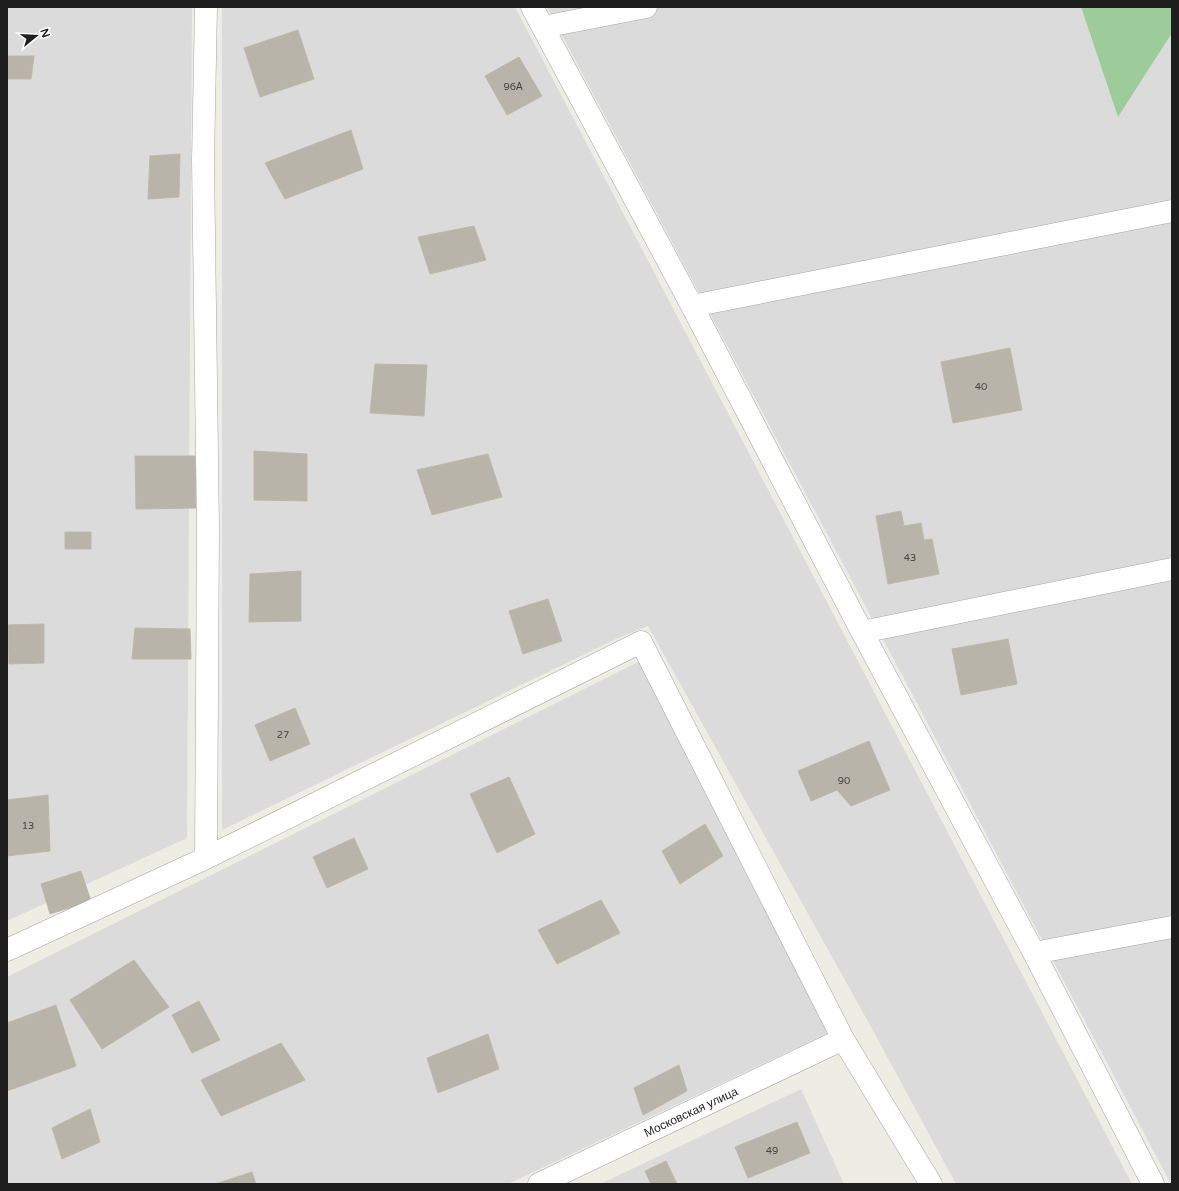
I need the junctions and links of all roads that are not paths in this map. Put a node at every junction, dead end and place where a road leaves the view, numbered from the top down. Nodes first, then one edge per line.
1 (206, 7) edge
2 (532, 7) edge
3 (646, 7) edge
4 (543, 27) junction
5 (1172, 211) edge
6 (692, 306) junction
7 (1172, 569) edge
8 (862, 632) junction
9 (206, 858) junction
10 (1172, 927) edge
11 (7, 950) edge
12 (1034, 953) junction
13 (843, 1039) junction
14 (539, 1184) edge
15 (931, 1184) edge
16 (1153, 1184) edge

1 - 9 street
2 - 4 street
3 - 4 street
4 - 6 street
5 - 6 street
6 - 8 street
7 - 8 street
8 - 12 street
9 - 11 street
9 - 13 street
10 - 12 street
12 - 16 street
13 - 14 street, Московская улица
13 - 15 street

